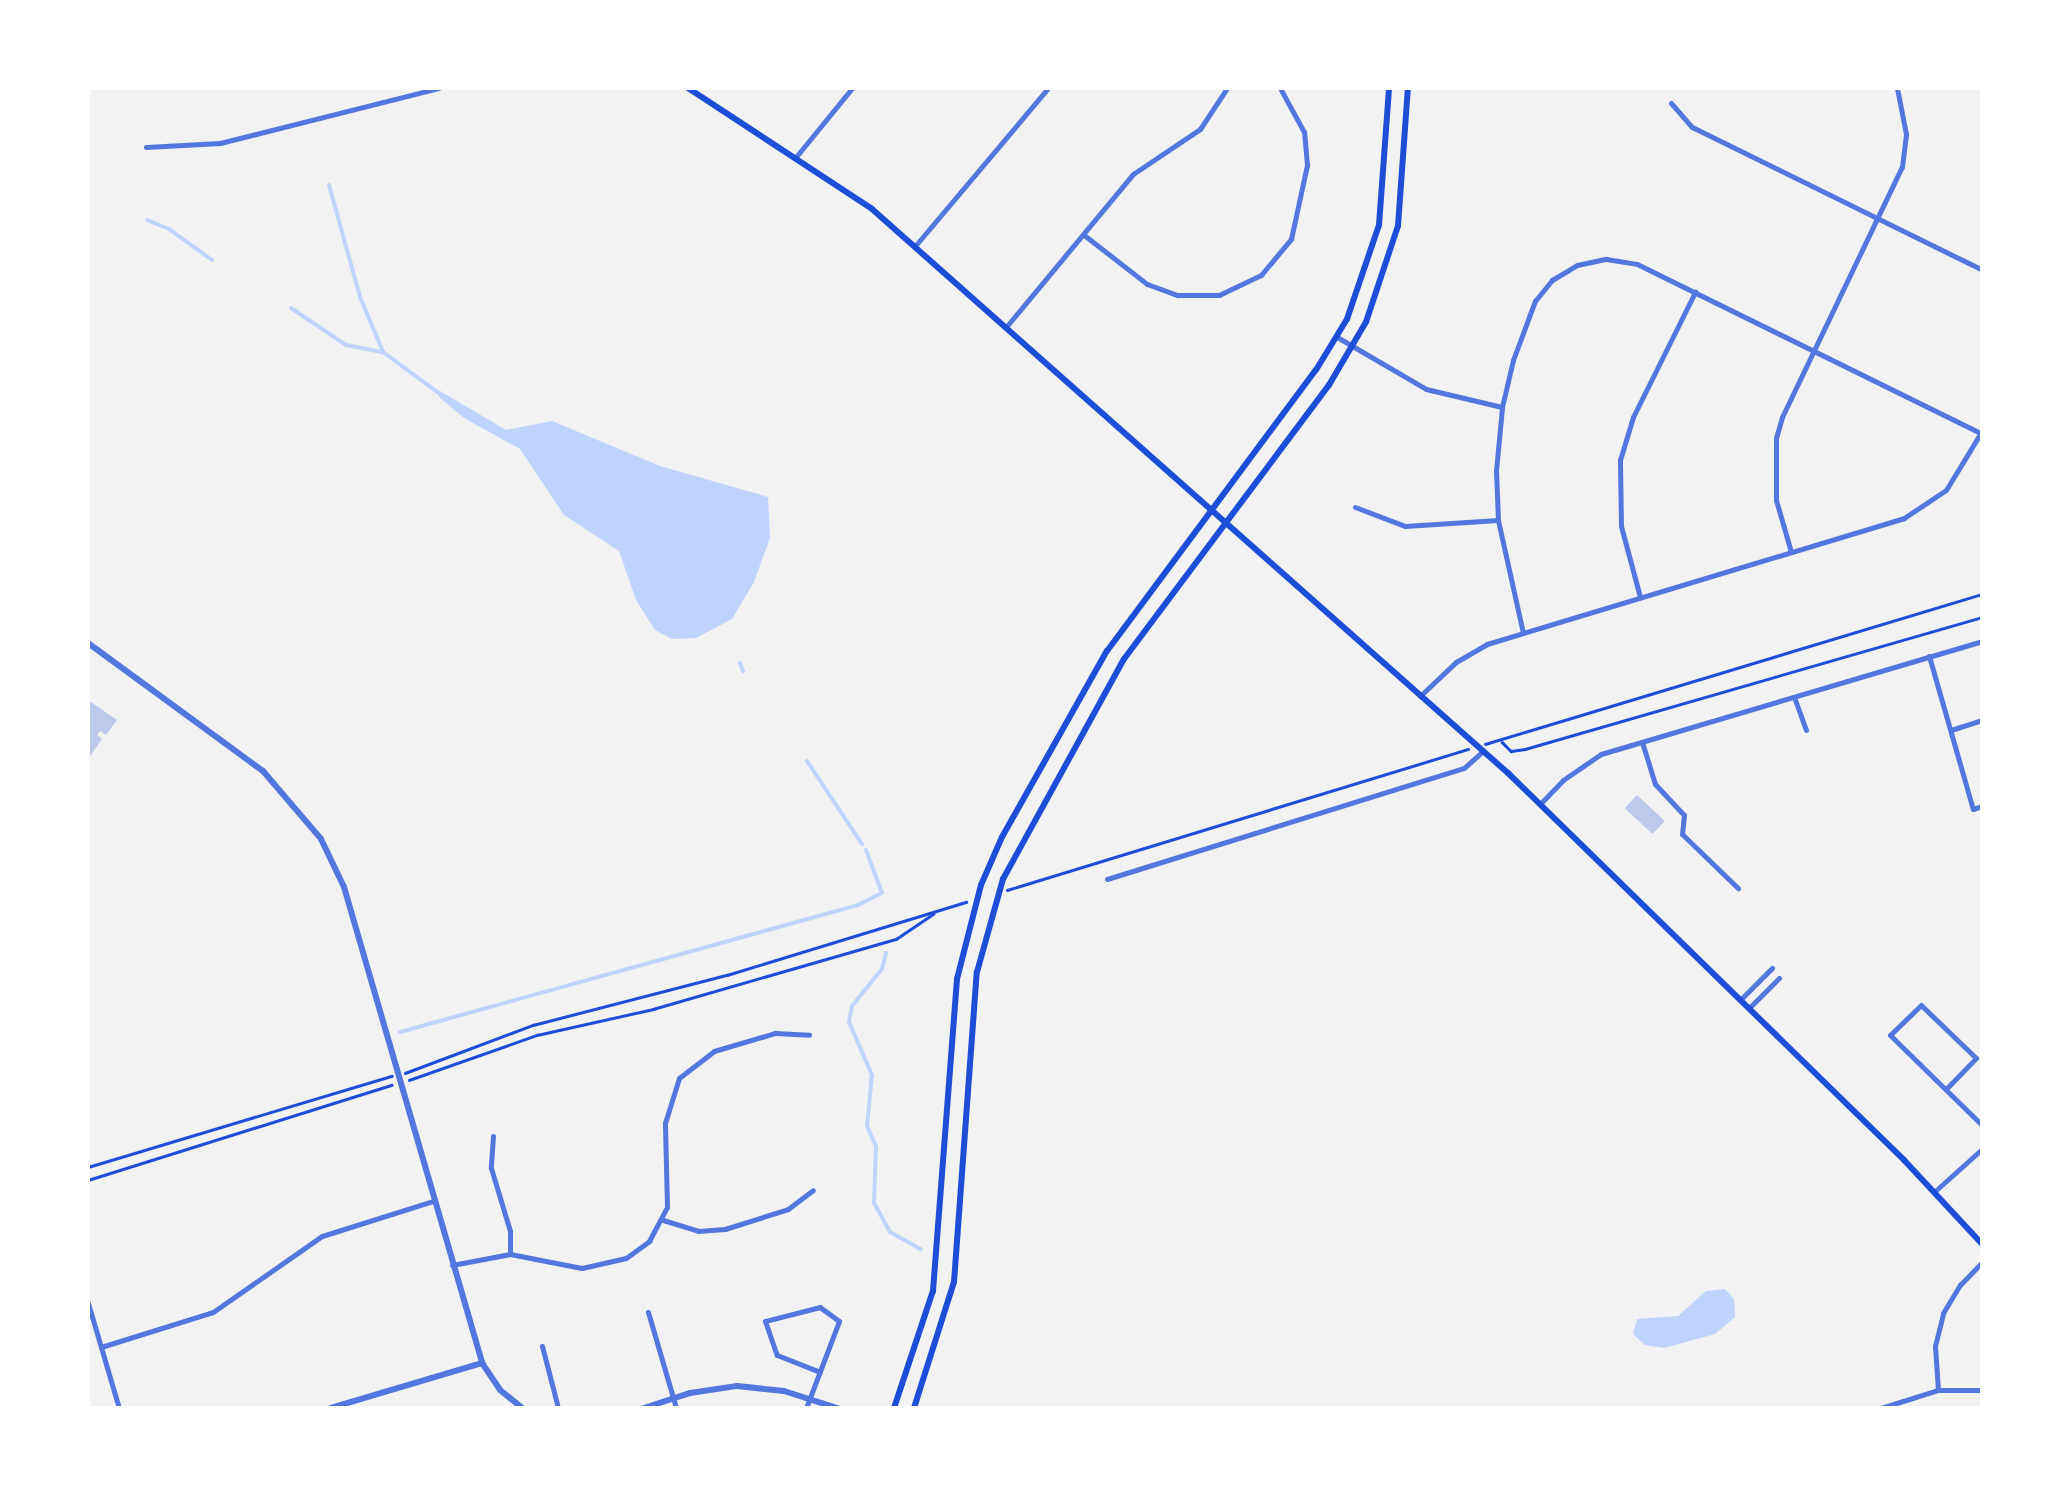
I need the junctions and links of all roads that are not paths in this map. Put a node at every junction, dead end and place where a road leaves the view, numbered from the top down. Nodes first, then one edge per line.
1 (438, 88) edge
2 (688, 88) edge
3 (852, 88) edge
4 (1048, 88) edge
5 (1227, 88) edge
6 (1280, 88) edge
7 (1389, 88) edge
8 (1408, 88) edge
9 (1897, 88) edge
10 (702, 91) edge
11 (1671, 103) dead end
12 (146, 147) dead end
13 (795, 158) junction
14 (1878, 219) junction
15 (1084, 235) junction
16 (915, 246) junction
17 (1982, 270) edge
18 (1694, 292) junction
19 (1006, 327) junction
20 (1336, 337) junction
21 (1353, 347) junction
22 (1813, 351) junction
23 (1502, 406) junction
24 (1982, 433) edge
25 (1355, 508) dead end
26 (1211, 511) junction
27 (1498, 520) junction
28 (1224, 524) junction
29 (1791, 552) junction
30 (1640, 598) junction
31 (1522, 633) junction
32 (1982, 640) edge
33 (88, 643) edge
34 (1929, 656) junction
35 (1420, 696) junction
36 (1794, 697) junction
37 (1982, 720) edge
38 (1806, 730) dead end
39 (1951, 730) junction
40 (1642, 742) junction
41 (1480, 749) junction
42 (1540, 804) junction
43 (1982, 806) edge
44 (1107, 879) dead end
45 (1738, 888) dead end
46 (1772, 968) dead end
47 (1779, 978) dead end
48 (1741, 998) junction
49 (1750, 1007) junction
50 (809, 1036) dead end
51 (1946, 1089) junction
52 (1982, 1125) edge
53 (493, 1136) dead end
54 (1982, 1149) edge
55 (814, 1190) dead end
56 (1934, 1192) junction
57 (433, 1201) junction
58 (662, 1220) junction
59 (1982, 1244) edge
60 (510, 1254) junction
61 (1982, 1262) edge
62 (452, 1264) junction
63 (88, 1303) edge
64 (648, 1312) dead end
65 (542, 1346) dead end
66 (101, 1347) junction
67 (482, 1363) junction
68 (820, 1372) junction
69 (1938, 1390) junction
70 (1982, 1390) edge
71 (674, 1398) junction
72 (810, 1398) junction
73 (343, 1407) edge
74 (120, 1408) edge
75 (331, 1408) edge
76 (522, 1408) edge
77 (558, 1408) edge
78 (644, 1408) edge
79 (676, 1408) edge
80 (806, 1408) edge
81 (837, 1408) edge
82 (894, 1408) edge
83 (914, 1408) edge
84 (1882, 1408) edge

1 - 12 street
2 - 10 main road
3 - 13 street
4 - 16 street
5 - 15 street
6 - 15 street
7 - 20 main road
8 - 21 main road
9 - 14 street
10 - 13 main road
11 - 14 street
13 - 16 main road
14 - 17 street
14 - 22 street
15 - 19 street
16 - 19 main road
18 - 22 street
18 - 23 street
18 - 30 street
19 - 26 main road
20 - 21 street
20 - 26 main road
21 - 23 street
21 - 28 main road
22 - 24 street
22 - 29 street
23 - 27 street
24 - 29 street
25 - 27 street
26 - 28 main road
26 - 82 main road
27 - 31 street
28 - 35 main road
28 - 83 main road
29 - 30 street
30 - 31 street
31 - 35 street
32 - 34 street
33 - 57 street
34 - 36 street
34 - 39 street
35 - 41 main road
36 - 38 street
36 - 40 street
37 - 39 street
39 - 43 street
40 - 42 street
40 - 45 street
41 - 42 main road
41 - 44 street
42 - 48 main road
46 - 48 street
47 - 49 street
48 - 49 main road
49 - 56 main road
50 - 58 street
51 - 51 street
51 - 52 street
53 - 60 street
54 - 56 street
55 - 58 street
56 - 59 main road
57 - 62 street
57 - 66 street
58 - 60 street
60 - 62 street
61 - 69 street
62 - 67 street
63 - 66 street
64 - 71 street
65 - 77 street
66 - 74 street
67 - 73 street
67 - 76 street
68 - 68 street
68 - 72 street
69 - 70 street
69 - 84 street
71 - 72 street
71 - 78 street
71 - 79 street
72 - 80 street
72 - 81 street
73 - 75 street

